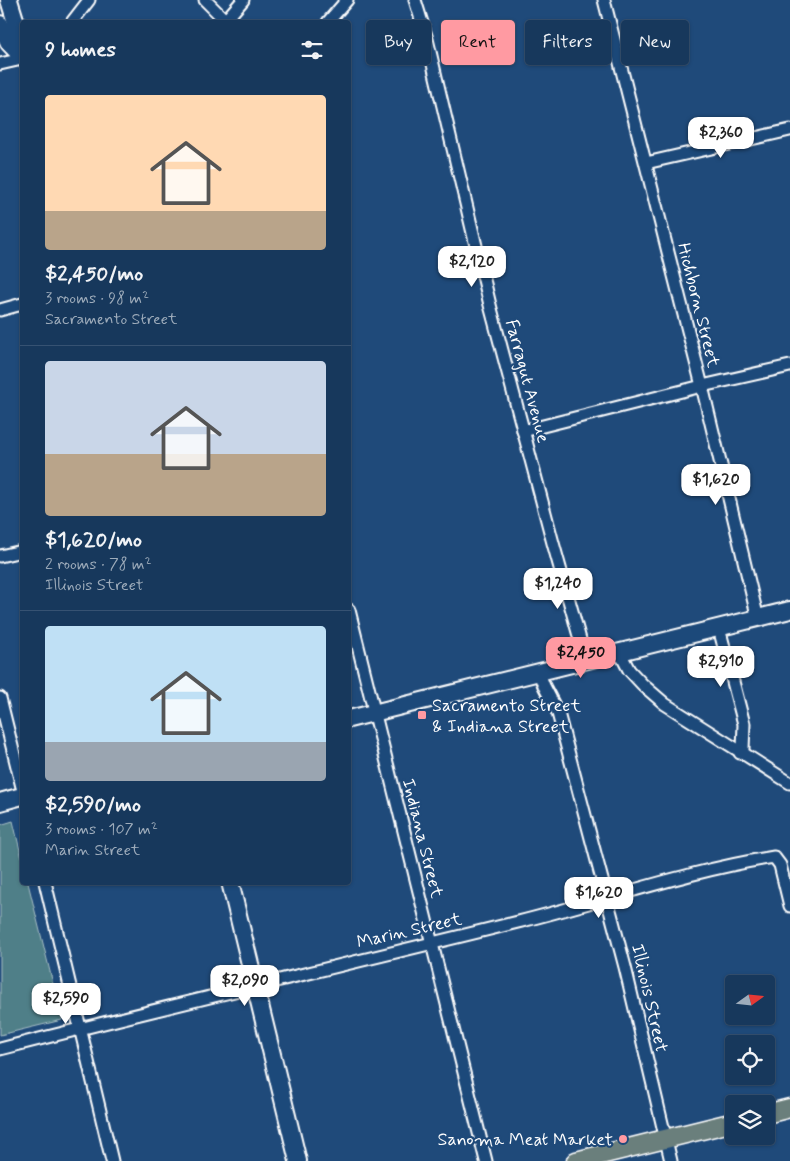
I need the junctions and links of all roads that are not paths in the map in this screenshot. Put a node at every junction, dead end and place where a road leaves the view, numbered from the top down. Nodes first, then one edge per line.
1 (9, 0) edge
2 (89, 0) edge
3 (205, 0) edge
4 (243, 0) edge
5 (347, 0) edge
6 (415, 0) edge
7 (604, 0) edge
8 (74, 20) edge
9 (223, 20) edge
10 (227, 20) edge
11 (330, 20) edge
12 (0, 24) edge
13 (20, 36) edge
14 (20, 56) edge
15 (20, 59) edge
16 (0, 64) edge
17 (790, 130) edge
18 (646, 163) junction
19 (20, 305) edge
20 (0, 310) edge
21 (790, 366) edge
22 (702, 386) junction
23 (523, 431) junction
24 (20, 551) edge
25 (0, 556) edge
26 (790, 610) edge
27 (351, 618) edge
28 (758, 619) junction
29 (719, 628) junction
30 (620, 652) junction
31 (584, 654) junction
32 (545, 671) junction
33 (0, 698) edge
34 (374, 713) junction
35 (351, 719) edge
36 (740, 753) junction
37 (20, 779) edge
38 (790, 784) edge
39 (20, 797) edge
40 (0, 802) edge
41 (46, 885) edge
42 (231, 885) edge
43 (607, 898) junction
44 (790, 906) edge
45 (432, 943) junction
46 (256, 985) junction
47 (80, 1028) junction
48 (0, 1049) edge
49 (790, 1108) edge
50 (775, 1112) edge
51 (725, 1124) edge
52 (665, 1139) junction
53 (112, 1161) edge
54 (298, 1161) edge
55 (486, 1161) edge
56 (576, 1161) edge
57 (671, 1161) edge

1 - 13 main road
2 - 8 street
3 - 9 street
4 - 10 street
5 - 11 street
6 - 23 street, Farragut Avenue
7 - 18 street, Hichborn Street
12 - 14 main road
15 - 16 street
17 - 18 street
18 - 22 street, Hichborn Street
19 - 20 street
21 - 22 street
22 - 23 street
22 - 28 street, Hichborn Street
23 - 31 street, Farragut Avenue
24 - 25 street
26 - 28 main road
27 - 34 street, Indiana Street
28 - 29 main road
29 - 30 main road
29 - 36 street
30 - 31 main road
30 - 36 street
31 - 32 main road
32 - 34 main road
32 - 43 street, Illinois Street
33 - 37 street
34 - 35 main road
34 - 45 street, Indiana Street
36 - 38 street
39 - 40 main road
41 - 47 street
42 - 46 main road
43 - 44 street, Marin Street
43 - 45 street, Marin Street
43 - 52 street, Illinois Street
45 - 46 street, Marin Street
45 - 55 street, Indiana Street
46 - 47 street, Marin Street
46 - 54 main road
47 - 48 street, Marin Street
47 - 53 street
49 - 50 main road
51 - 52 main road
52 - 56 main road
52 - 57 street, Illinois Street

